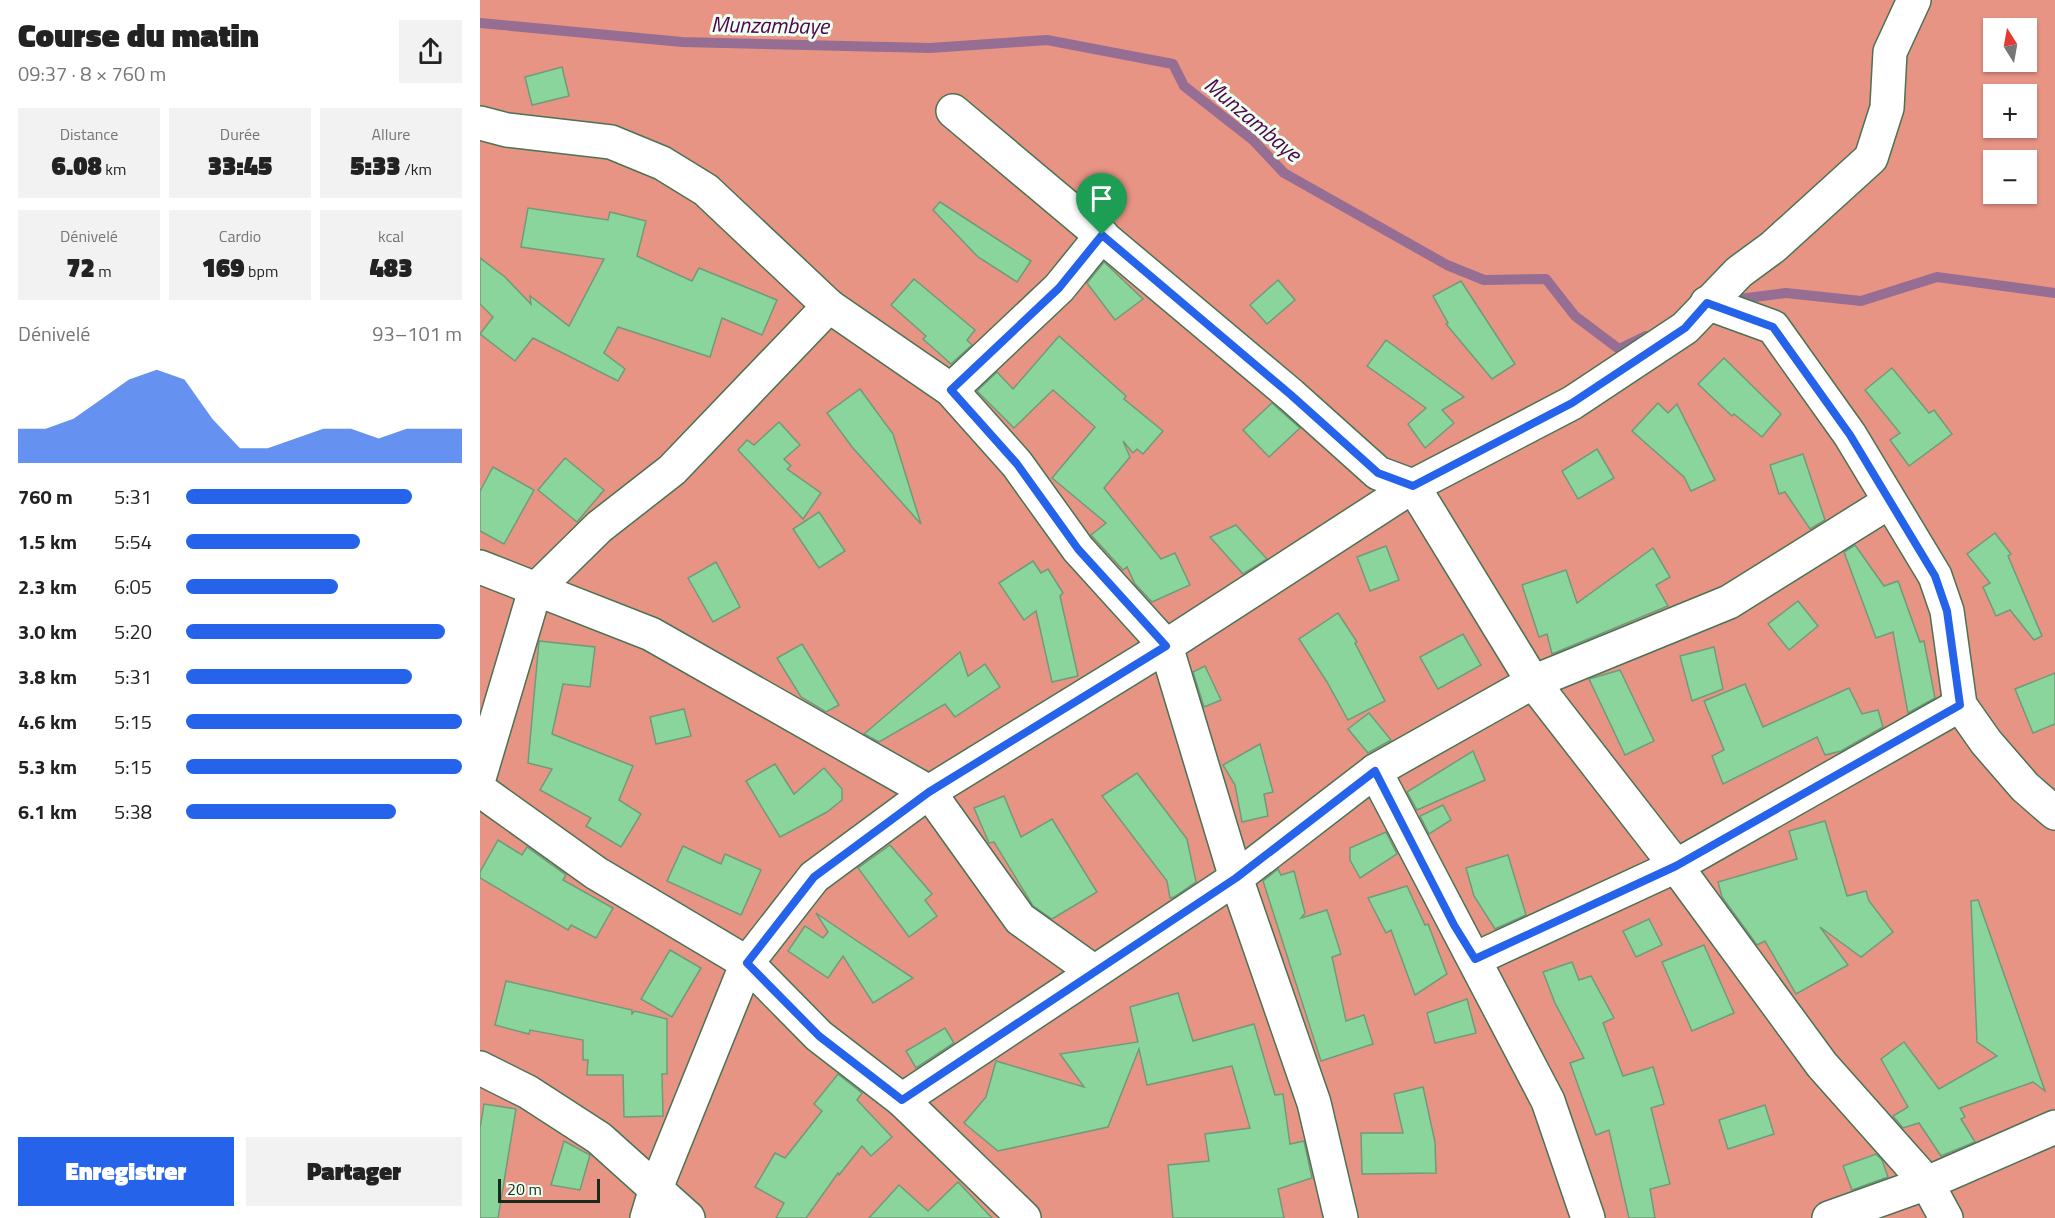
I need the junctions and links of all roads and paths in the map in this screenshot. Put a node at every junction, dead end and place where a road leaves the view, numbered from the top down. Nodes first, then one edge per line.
1 (1914, 0) edge
2 (953, 111) dead end
3 (480, 123) edge
4 (1102, 235) junction
5 (1707, 303) junction
6 (829, 306) junction
7 (951, 390) junction
8 (1413, 486) junction
9 (1889, 502) junction
10 (480, 567) edge
11 (535, 590) junction
12 (1166, 646) junction
13 (1533, 682) junction
14 (1960, 705) junction
15 (1375, 771) junction
16 (480, 775) edge
17 (480, 790) edge
18 (929, 792) junction
19 (2055, 813) edge
20 (1676, 866) junction
21 (1236, 878) junction
22 (1475, 959) junction
23 (747, 963) junction
24 (1093, 971) junction
25 (480, 1068) edge
26 (902, 1100) junction
27 (2055, 1126) edge
28 (1926, 1183) junction
29 (652, 1203) edge
30 (688, 1218) edge
31 (1024, 1218) edge
32 (1341, 1218) edge
33 (1588, 1218) edge
34 (1829, 1218) edge
35 (1946, 1218) edge

1 - 5 street
2 - 4 street
3 - 6 street
4 - 7 street
4 - 8 street
5 - 8 street
5 - 9 street
6 - 7 street
6 - 11 street
7 - 12 street
8 - 12 street
8 - 13 street
9 - 13 street
9 - 14 street
10 - 11 street
11 - 16 street
11 - 18 street
12 - 18 street
12 - 21 street
13 - 15 street
13 - 20 street
14 - 19 street
14 - 20 street
15 - 21 street
15 - 22 street
17 - 23 street
18 - 23 street
18 - 24 street
20 - 22 street
20 - 28 street
21 - 24 street
21 - 32 street
22 - 33 street
23 - 26 street
23 - 29 street
24 - 26 street
25 - 29 street
26 - 31 street
27 - 28 street
28 - 34 street
28 - 35 street
29 - 30 street

